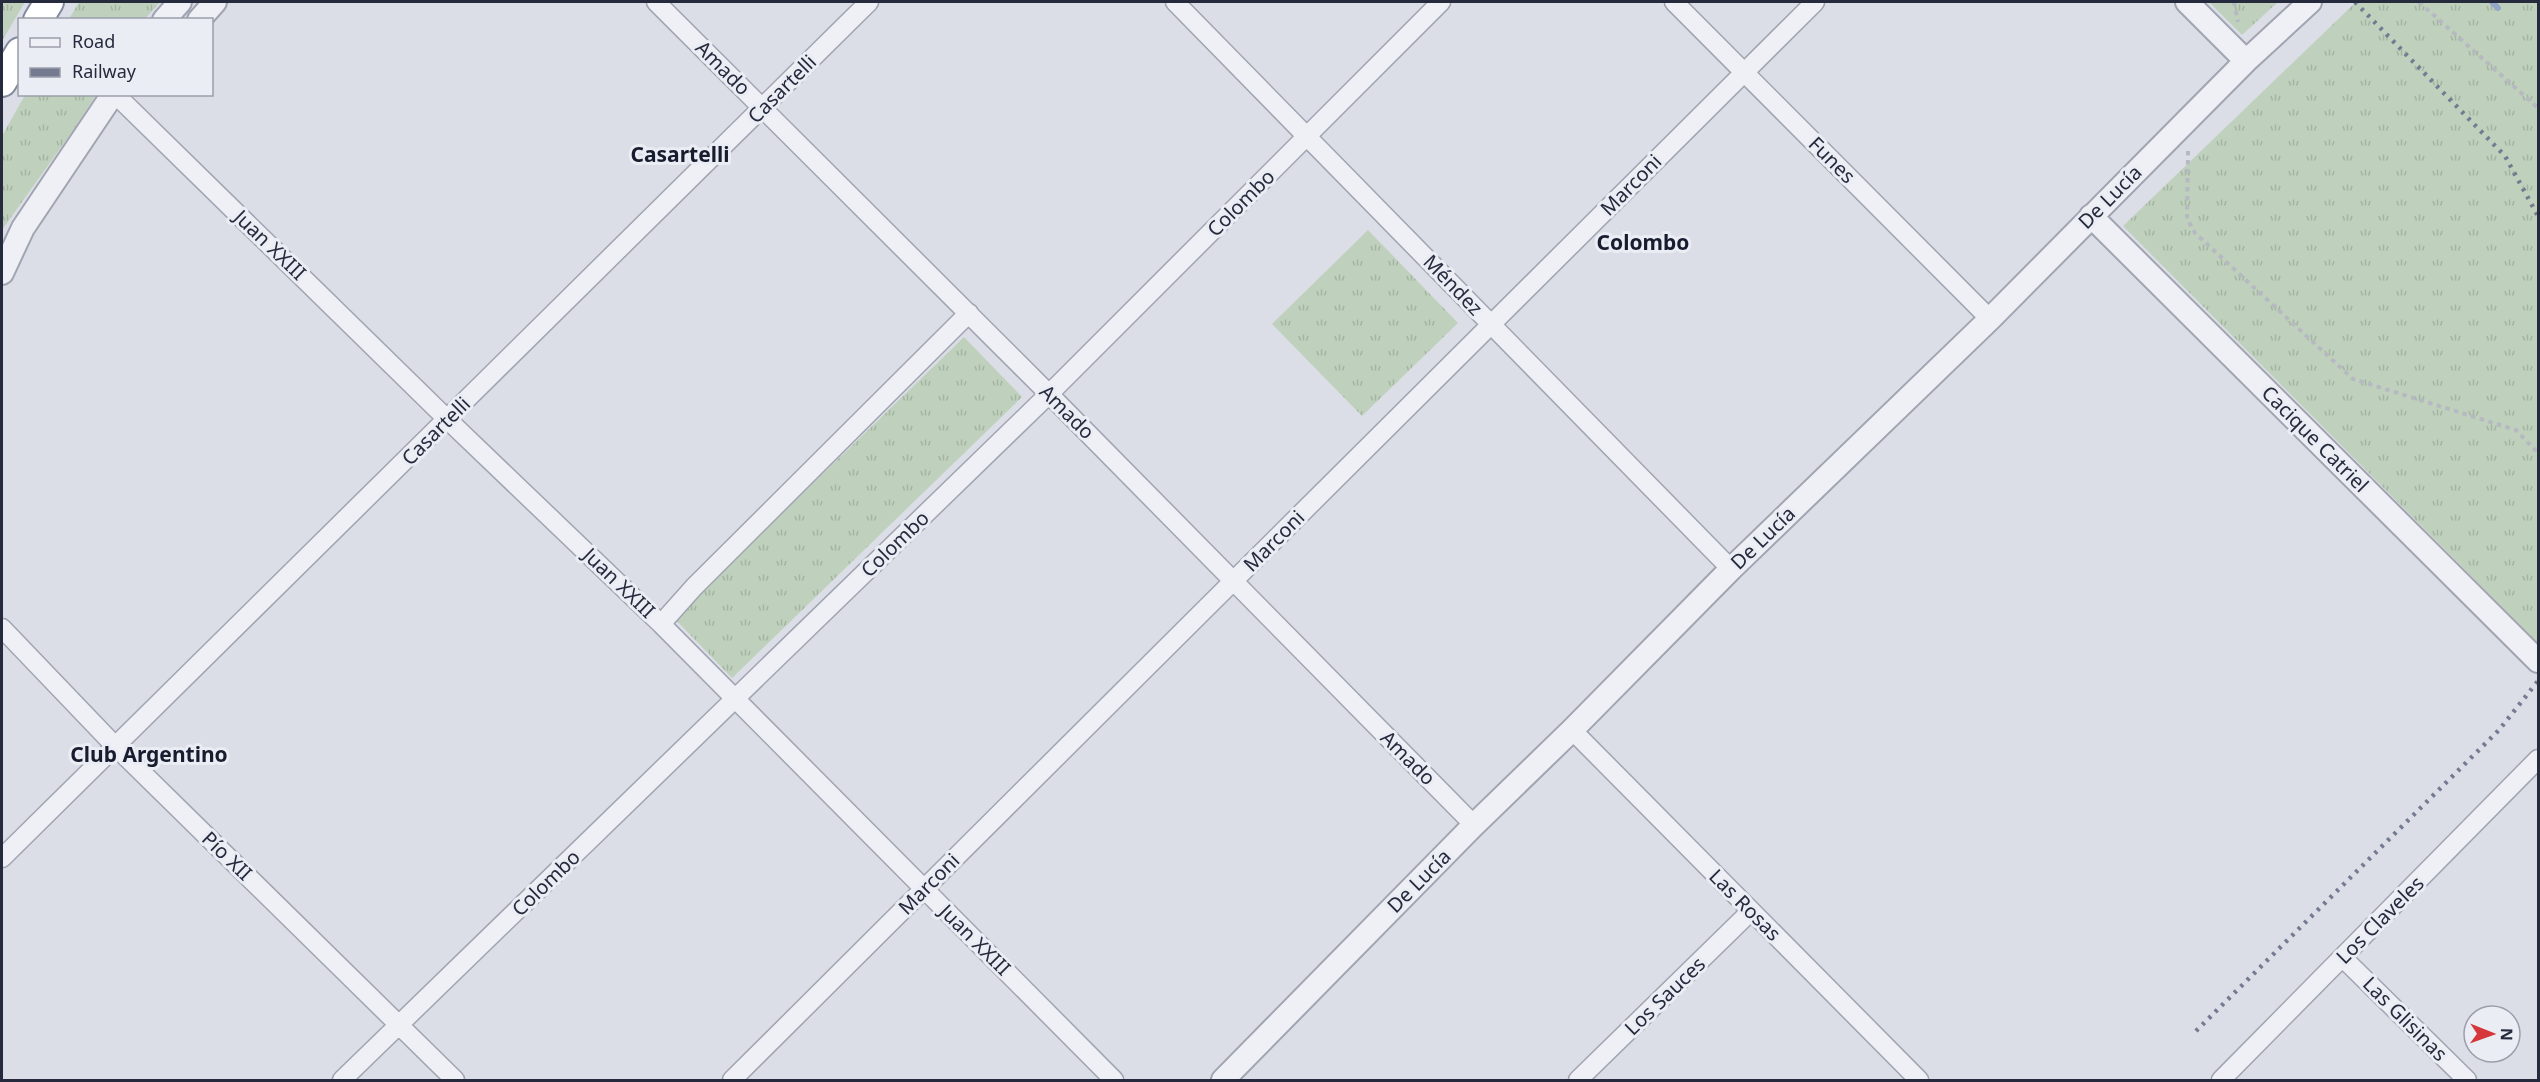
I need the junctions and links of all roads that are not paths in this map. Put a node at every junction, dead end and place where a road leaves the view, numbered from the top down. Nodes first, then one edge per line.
1 (49, 2) edge
2 (180, 2) edge
3 (215, 2) edge
4 (656, 2) edge
5 (869, 2) edge
6 (1175, 2) edge
7 (1441, 2) edge
8 (1674, 2) edge
9 (1815, 2) edge
10 (2187, 2) edge
11 (2310, 2) edge
12 (39, 18) edge
13 (166, 18) edge
14 (201, 18) edge
15 (18, 55) edge
16 (2247, 61) junction
17 (1745, 72) junction
18 (2, 82) edge
19 (113, 96) edge
20 (116, 96) edge
21 (763, 109) junction
22 (1309, 136) junction
23 (2091, 216) junction
24 (2, 273) edge
25 (969, 314) junction
26 (1990, 319) junction
27 (1491, 324) junction
28 (1049, 394) junction
29 (447, 419) junction
30 (1731, 569) junction
31 (1234, 581) junction
32 (661, 624) junction
33 (2, 628) edge
34 (2538, 661) edge
35 (736, 699) junction
36 (1572, 730) junction
37 (116, 747) junction
38 (2538, 759) edge
39 (1474, 825) junction
40 (2, 858) edge
41 (924, 888) junction
42 (1751, 911) junction
43 (2343, 958) junction
44 (399, 1025) junction
45 (342, 1080) edge
46 (455, 1080) edge
47 (732, 1080) edge
48 (1114, 1080) edge
49 (1223, 1080) edge
50 (1578, 1080) edge
51 (1917, 1080) edge
52 (2221, 1080) edge
53 (2468, 1080) edge

1 - 12 highway
2 - 13 street
3 - 14 street
4 - 21 street, Amado
5 - 21 street, Casartelli
6 - 22 street, Méndez
7 - 22 street, Colombo
8 - 17 street, Funes
9 - 17 street, Marconi
10 - 16 street
11 - 16 street, De Lucía
15 - 18 highway
16 - 23 street, De Lucía
17 - 26 street, Funes
17 - 27 street, Marconi
19 - 24 street
20 - 29 street, Juan XXIII
21 - 25 street, Amado
21 - 29 street, Casartelli
22 - 27 street, Méndez
22 - 28 street, Colombo
23 - 26 street, De Lucía
23 - 34 street, Cacique Catriel
25 - 28 street, Amado
25 - 32 street
26 - 30 street, De Lucía
27 - 30 street, Méndez
27 - 31 street, Marconi
28 - 31 street, Amado
28 - 35 street, Colombo
29 - 32 street, Juan XXIII
29 - 37 street, Casartelli
30 - 36 street, De Lucía
31 - 39 street, Amado
31 - 41 street, Marconi
32 - 35 street, Juan XXIII
33 - 37 street, Pío XII
35 - 41 street, Juan XXIII
35 - 44 street, Colombo
36 - 39 street, De Lucía
36 - 42 street, Las Rosas
37 - 40 street, Casartelli
37 - 44 street, Pío XII
38 - 43 street, Los Claveles
39 - 49 street, De Lucía
41 - 47 street, Marconi
41 - 48 street, Juan XXIII
42 - 50 street, Los Sauces
42 - 51 street, Las Rosas
43 - 52 street, Los Claveles
43 - 53 street, Las Glisinas
44 - 45 street, Colombo
44 - 46 street, Pío XII

